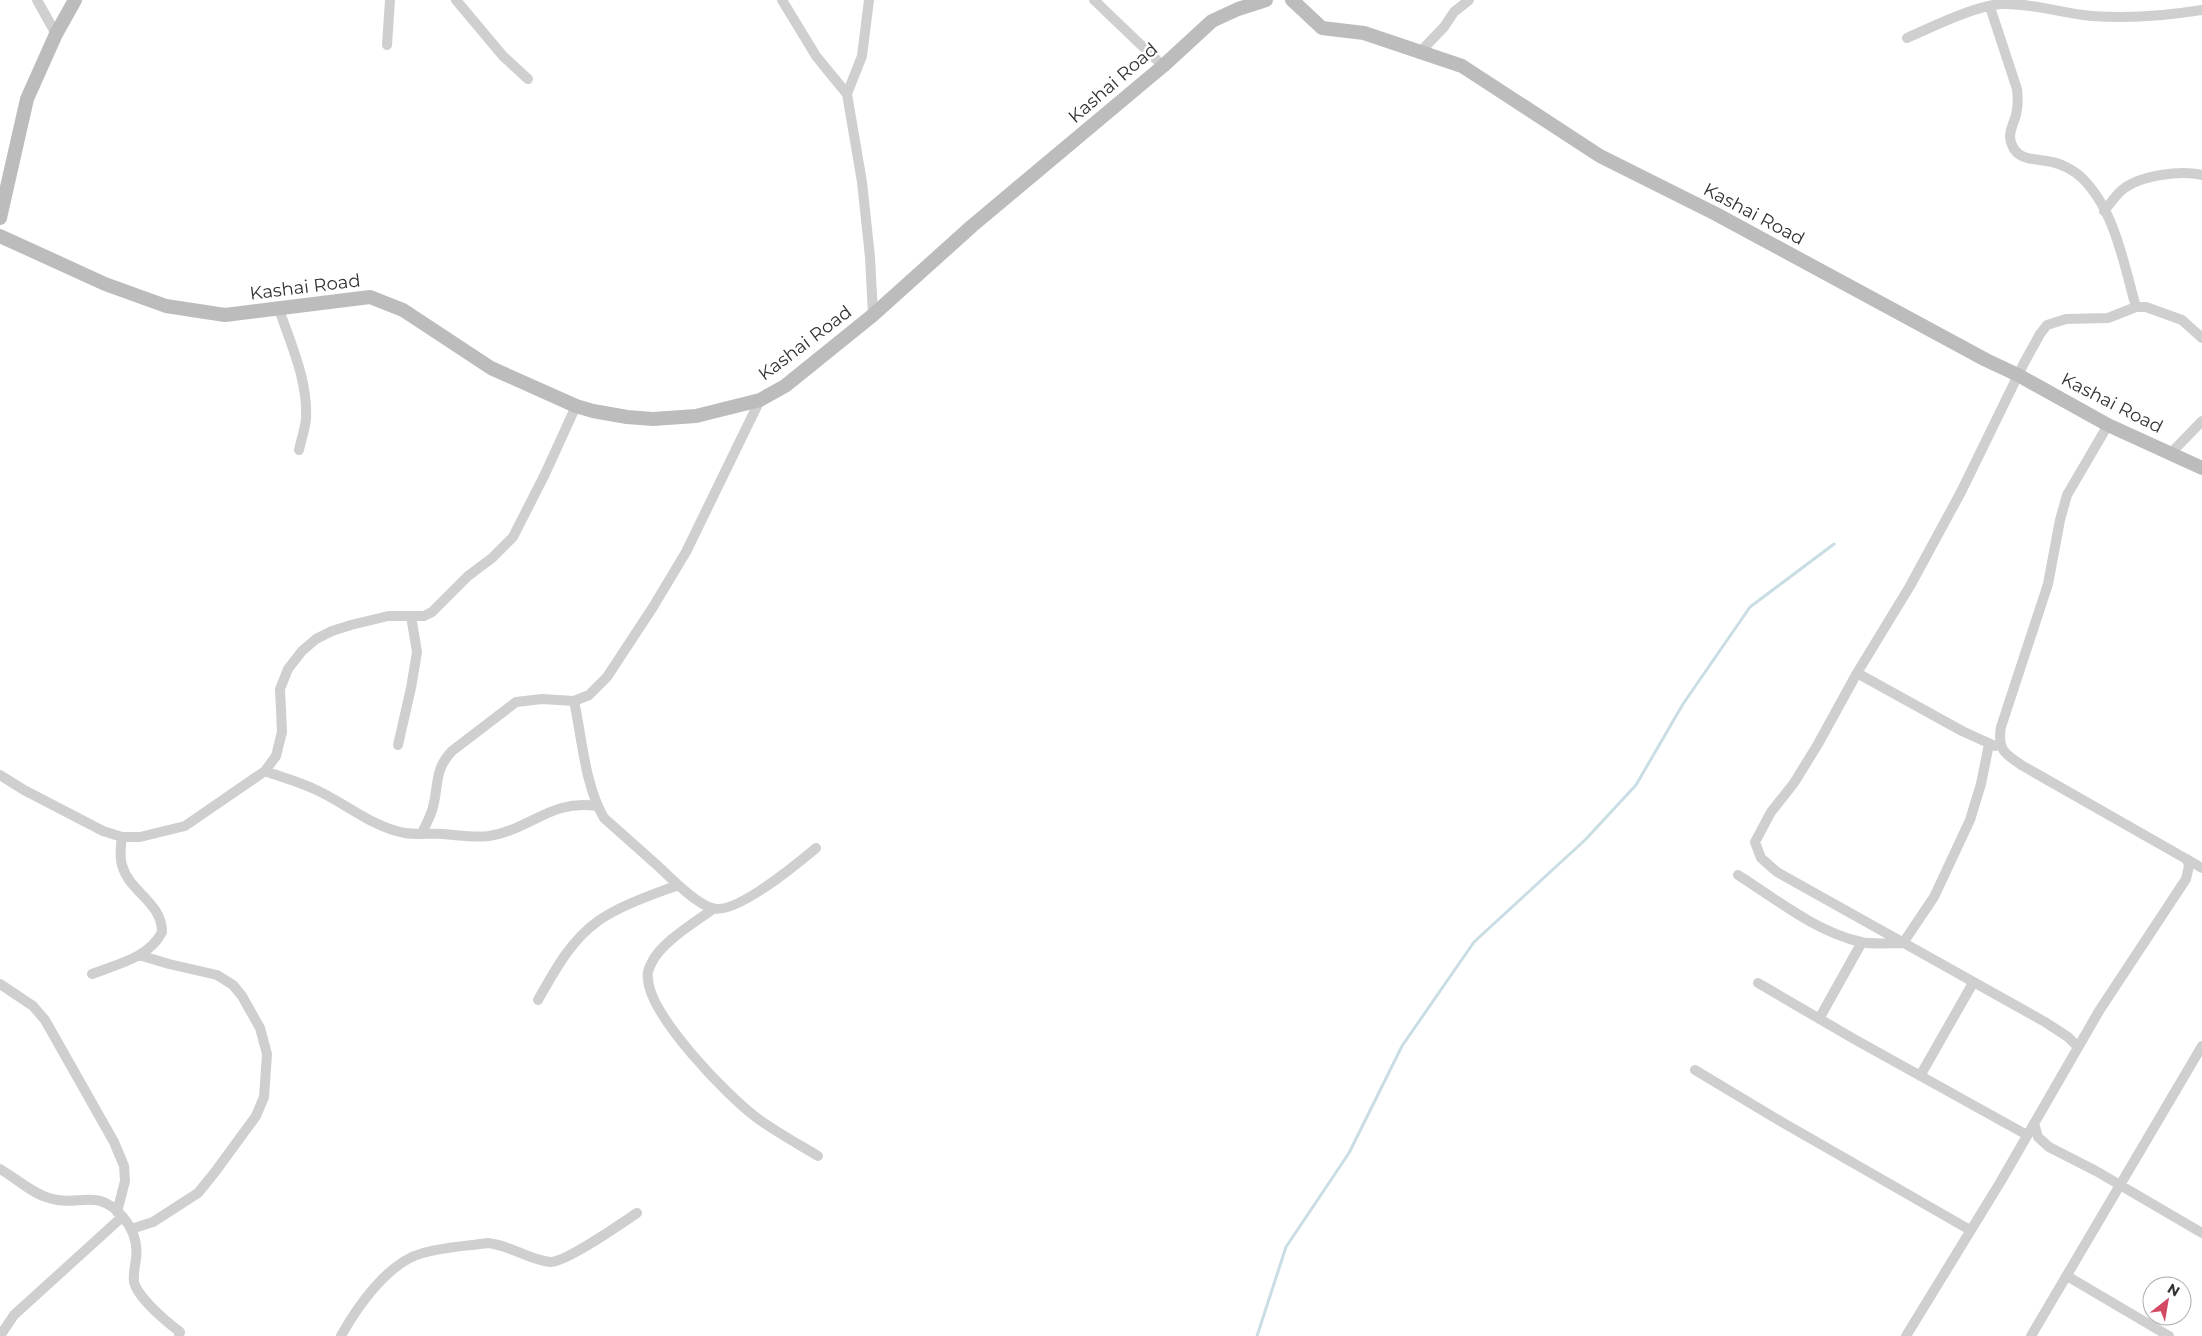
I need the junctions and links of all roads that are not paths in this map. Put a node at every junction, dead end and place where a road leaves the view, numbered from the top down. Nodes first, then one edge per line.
1 (37, 0) edge
2 (75, 0) edge
3 (390, 0) edge
4 (456, 0) edge
5 (782, 0) edge
6 (869, 0) edge
7 (1094, 0) edge
8 (1266, 0) edge
9 (1292, 0) edge
10 (1455, 0) edge
11 (1469, 0) edge
12 (2031, 2) edge
13 (1990, 7) junction
14 (2202, 10) edge
15 (1454, 12) junction
16 (56, 34) junction
17 (1907, 38) dead end
18 (387, 45) dead end
19 (1421, 51) junction
20 (1163, 66) junction
21 (528, 79) dead end
22 (847, 94) junction
23 (2202, 175) edge
24 (2104, 211) junction
25 (0, 218) edge
26 (0, 236) edge
27 (2136, 307) junction
28 (279, 309) junction
29 (873, 315) junction
30 (2202, 338) edge
31 (2018, 375) junction
32 (760, 400) junction
33 (576, 406) junction
34 (2202, 421) edge
35 (2108, 425) junction
36 (299, 450) dead end
37 (2170, 454) junction
38 (2202, 468) edge
39 (411, 616) junction
40 (1857, 673) junction
41 (574, 701) junction
42 (1989, 744) junction
43 (398, 745) dead end
44 (2001, 748) junction
45 (265, 771) junction
46 (0, 775) edge
47 (597, 806) junction
48 (422, 832) junction
49 (122, 837) junction
50 (816, 848) dead end
51 (2187, 859) junction
52 (2202, 868) edge
53 (1738, 875) dead end
54 (678, 885) junction
55 (713, 909) junction
56 (1862, 942) junction
57 (1904, 942) junction
58 (139, 955) junction
59 (92, 974) dead end
60 (1973, 982) junction
61 (1758, 983) dead end
62 (0, 984) edge
63 (538, 1000) dead end
64 (1819, 1019) junction
65 (2202, 1046) edge
66 (2078, 1047) junction
67 (1695, 1070) dead end
68 (1920, 1076) junction
69 (2034, 1123) junction
70 (2027, 1135) junction
71 (818, 1156) dead end
72 (0, 1169) edge
73 (2120, 1187) junction
74 (637, 1213) dead end
75 (119, 1214) junction
76 (131, 1229) junction
77 (1970, 1230) junction
78 (2202, 1233) edge
79 (2067, 1276) junction
80 (183, 1335) edge
81 (0, 1336) edge
82 (340, 1336) edge
83 (1906, 1336) edge
84 (2031, 1336) edge
85 (2169, 1336) edge

1 - 16 street
2 - 16 street
3 - 18 street
4 - 21 street
5 - 22 street
6 - 22 street
7 - 20 street
8 - 20 street, Kashai Road
9 - 19 street, Kashai Road
10 - 15 street
11 - 15 street
12 - 13 street
12 - 14 street
13 - 17 street
13 - 24 street
15 - 19 street
16 - 25 street
19 - 31 street, Kashai Road
20 - 29 street, Kashai Road
22 - 29 street
23 - 24 street
24 - 27 street
26 - 28 street, Kashai Road
27 - 30 street
27 - 31 street
28 - 33 street, Kashai Road
28 - 36 street
29 - 32 street, Kashai Road
31 - 35 street, Kashai Road
31 - 40 street
32 - 33 street, Kashai Road
32 - 41 street
33 - 39 street
34 - 37 street
35 - 37 street, Kashai Road
35 - 44 street
37 - 38 street, Kashai Road
39 - 43 street
39 - 45 street
40 - 42 street
40 - 57 street
41 - 47 street
41 - 48 street
42 - 44 street
42 - 57 street
44 - 51 street
45 - 48 street
45 - 49 street
46 - 49 street
47 - 48 street
47 - 54 street
49 - 58 street
50 - 55 street
51 - 52 street
51 - 66 street
53 - 56 street
54 - 55 street
54 - 63 street
55 - 71 street
56 - 57 street
56 - 64 street
57 - 60 street
58 - 59 street
58 - 76 street
60 - 66 street
60 - 68 street
61 - 64 street
62 - 75 street
64 - 68 street
65 - 73 street
66 - 69 street
67 - 77 street
68 - 70 street
69 - 70 street
69 - 73 street
70 - 77 street
72 - 75 street
73 - 78 street
73 - 79 street
74 - 82 street
75 - 76 street
75 - 81 street
76 - 80 street
77 - 83 street
79 - 84 street
79 - 85 street

